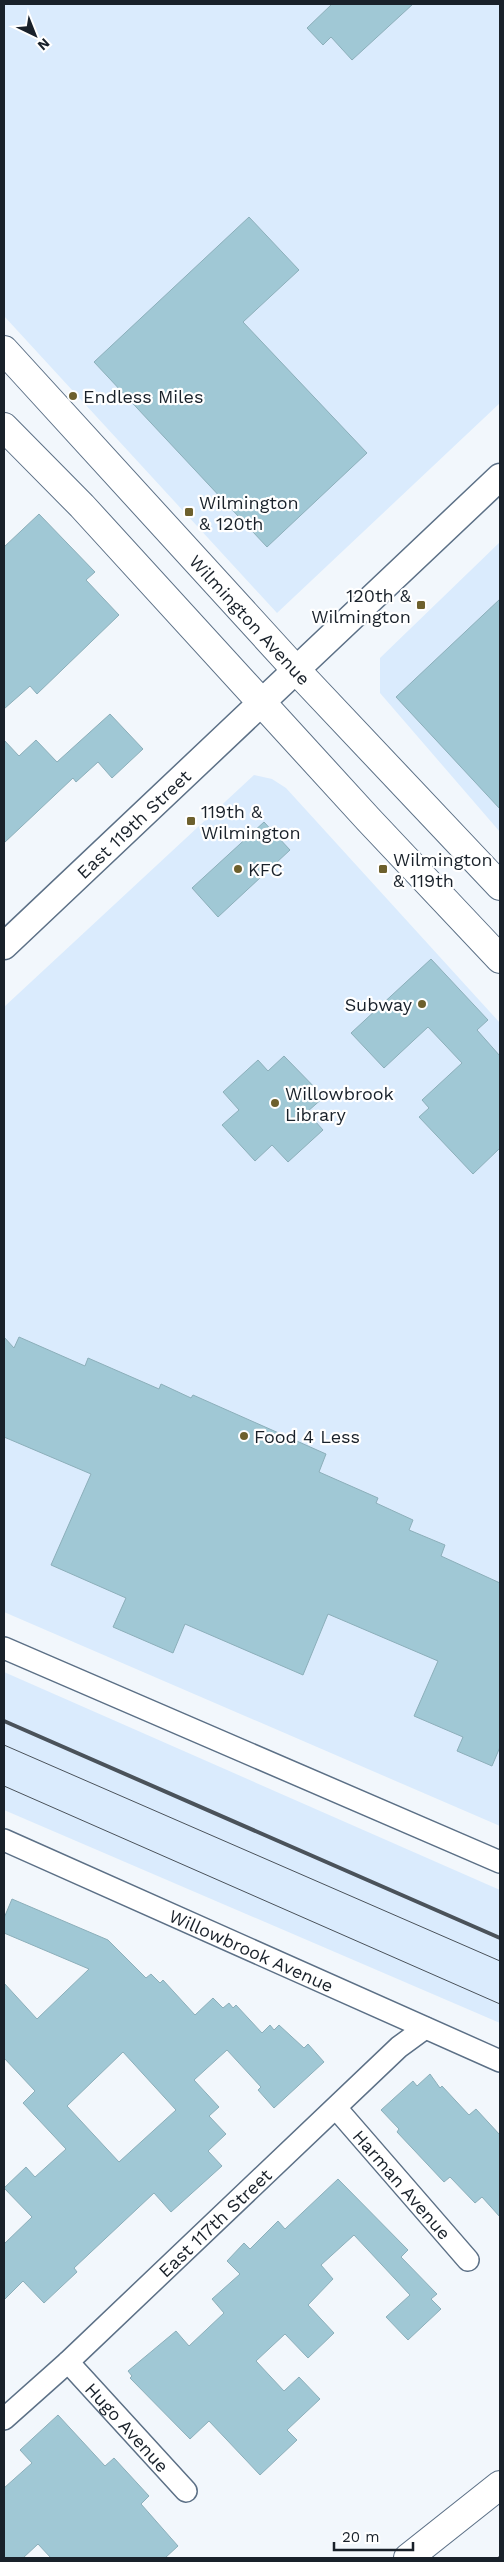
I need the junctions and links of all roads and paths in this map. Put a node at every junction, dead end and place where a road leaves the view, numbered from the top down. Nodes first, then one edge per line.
1 (4, 350) edge
2 (4, 428) edge
3 (500, 477) edge
4 (296, 671) junction
5 (262, 703) junction
6 (500, 886) edge
7 (4, 946) edge
8 (500, 959) edge
9 (4, 1648) edge
10 (4, 1840) edge
11 (500, 1862) edge
12 (425, 2028) junction
13 (500, 2061) edge
14 (336, 2108) junction
15 (468, 2260) dead end
16 (68, 2362) junction
17 (4, 2419) edge
18 (500, 2486) edge
19 (186, 2491) dead end
20 (408, 2558) edge

1 - 4 main road, Wilmington Avenue
2 - 5 main road
3 - 4 street, East 119th Street
4 - 5 street, East 119th Street
4 - 6 main road, Wilmington Avenue
5 - 7 street, East 119th Street
5 - 8 main road
9 - 11 street
10 - 12 street, Willowbrook Avenue
12 - 13 street, Willowbrook Avenue
12 - 14 street, East 117th Street
14 - 15 street, Harman Avenue
14 - 16 street, East 117th Street
16 - 17 street, East 117th Street
16 - 19 street, Hugo Avenue
18 - 20 main road

